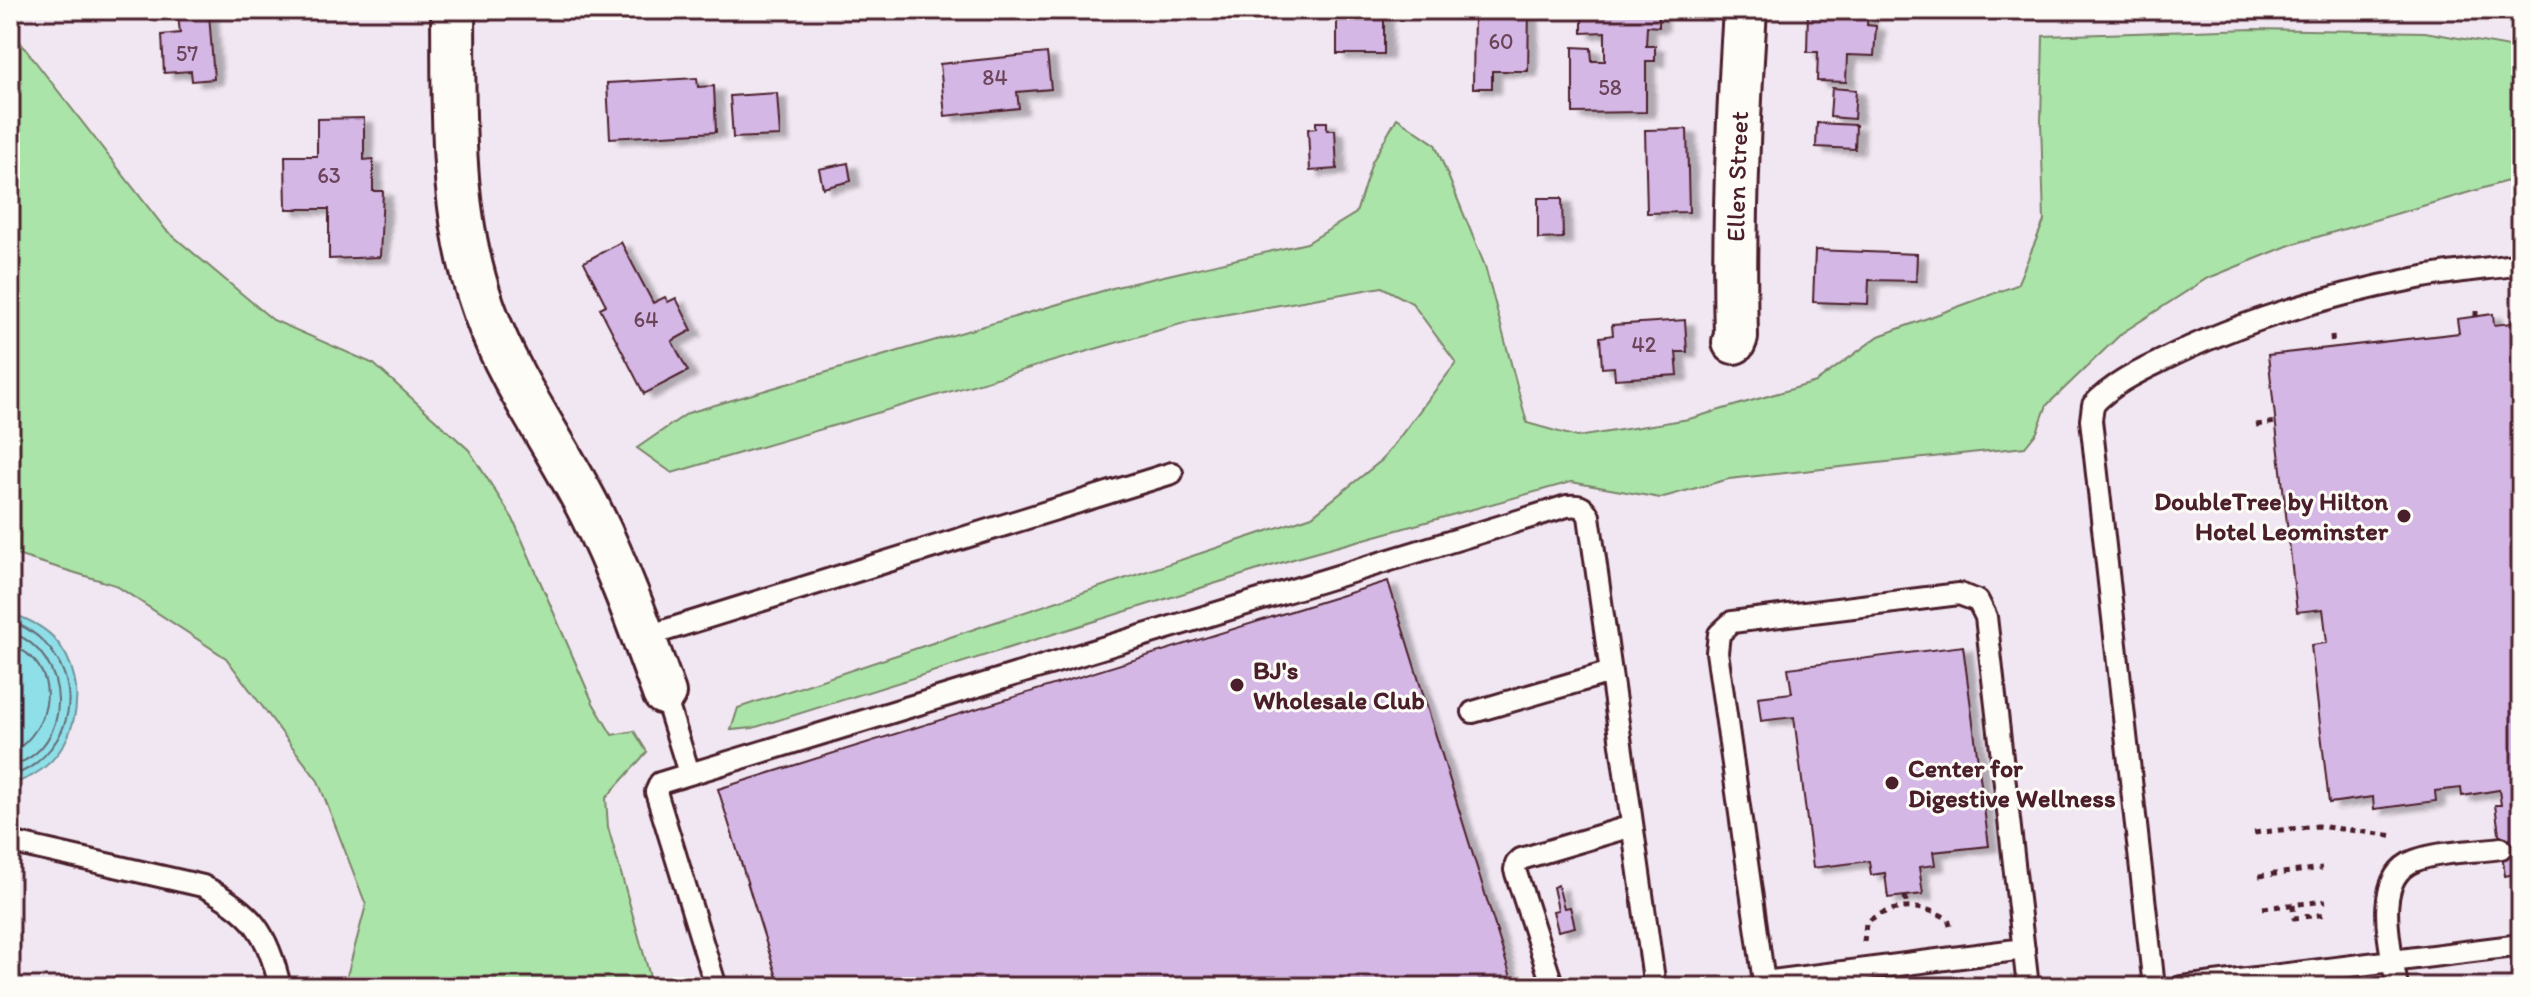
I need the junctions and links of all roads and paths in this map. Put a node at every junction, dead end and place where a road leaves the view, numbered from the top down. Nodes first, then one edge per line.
1 (453, 10) edge
2 (1745, 10) edge
3 (2521, 264) edge
4 (2332, 335) dead end
5 (1734, 342) dead end
6 (2333, 348) dead end
7 (2276, 422) dead end
8 (2256, 425) dead end
9 (1172, 473) dead end
10 (644, 637) junction
11 (1611, 672) junction
12 (664, 693) joint
13 (1473, 712) dead end
14 (689, 773) junction
15 (1632, 826) junction
16 (2254, 833) dead end
17 (2409, 838) dead end
18 (10, 842) edge
19 (2501, 848) dead end
20 (2322, 868) dead end
21 (2259, 876) dead end
22 (1905, 896) dead end
23 (2326, 901) dead end
24 (2293, 905) junction
25 (1907, 908) junction
26 (2263, 908) dead end
27 (2327, 914) dead end
28 (2521, 945) edge
29 (2024, 949) junction
30 (1955, 958) junction
31 (2393, 961) junction
32 (1868, 968) junction
33 (1764, 985) edge
34 (280, 987) edge
35 (716, 987) edge
36 (1553, 987) edge
37 (1655, 987) edge
38 (2028, 987) edge
39 (2154, 987) edge
40 (2182, 987) edge
41 (2397, 987) edge

1 - 10 street
2 - 5 street, Ellen Street
3 - 39 lane
4 - 6 path
7 - 8 path
9 - 10 lane
10 - 12 street
11 - 13 lane
11 - 14 lane
11 - 15 lane
12 - 14 lane
14 - 35 lane
15 - 36 lane
15 - 37 lane
16 - 17 path
18 - 34 lane
19 - 31 lane
20 - 21 path
22 - 25 path
23 - 24 path
24 - 26 path
24 - 27 path
25 - 30 path
25 - 32 path
28 - 31 lane
29 - 30 lane
29 - 33 lane
29 - 38 lane
30 - 32 lane
31 - 40 lane
31 - 41 lane
32 - 33 lane

